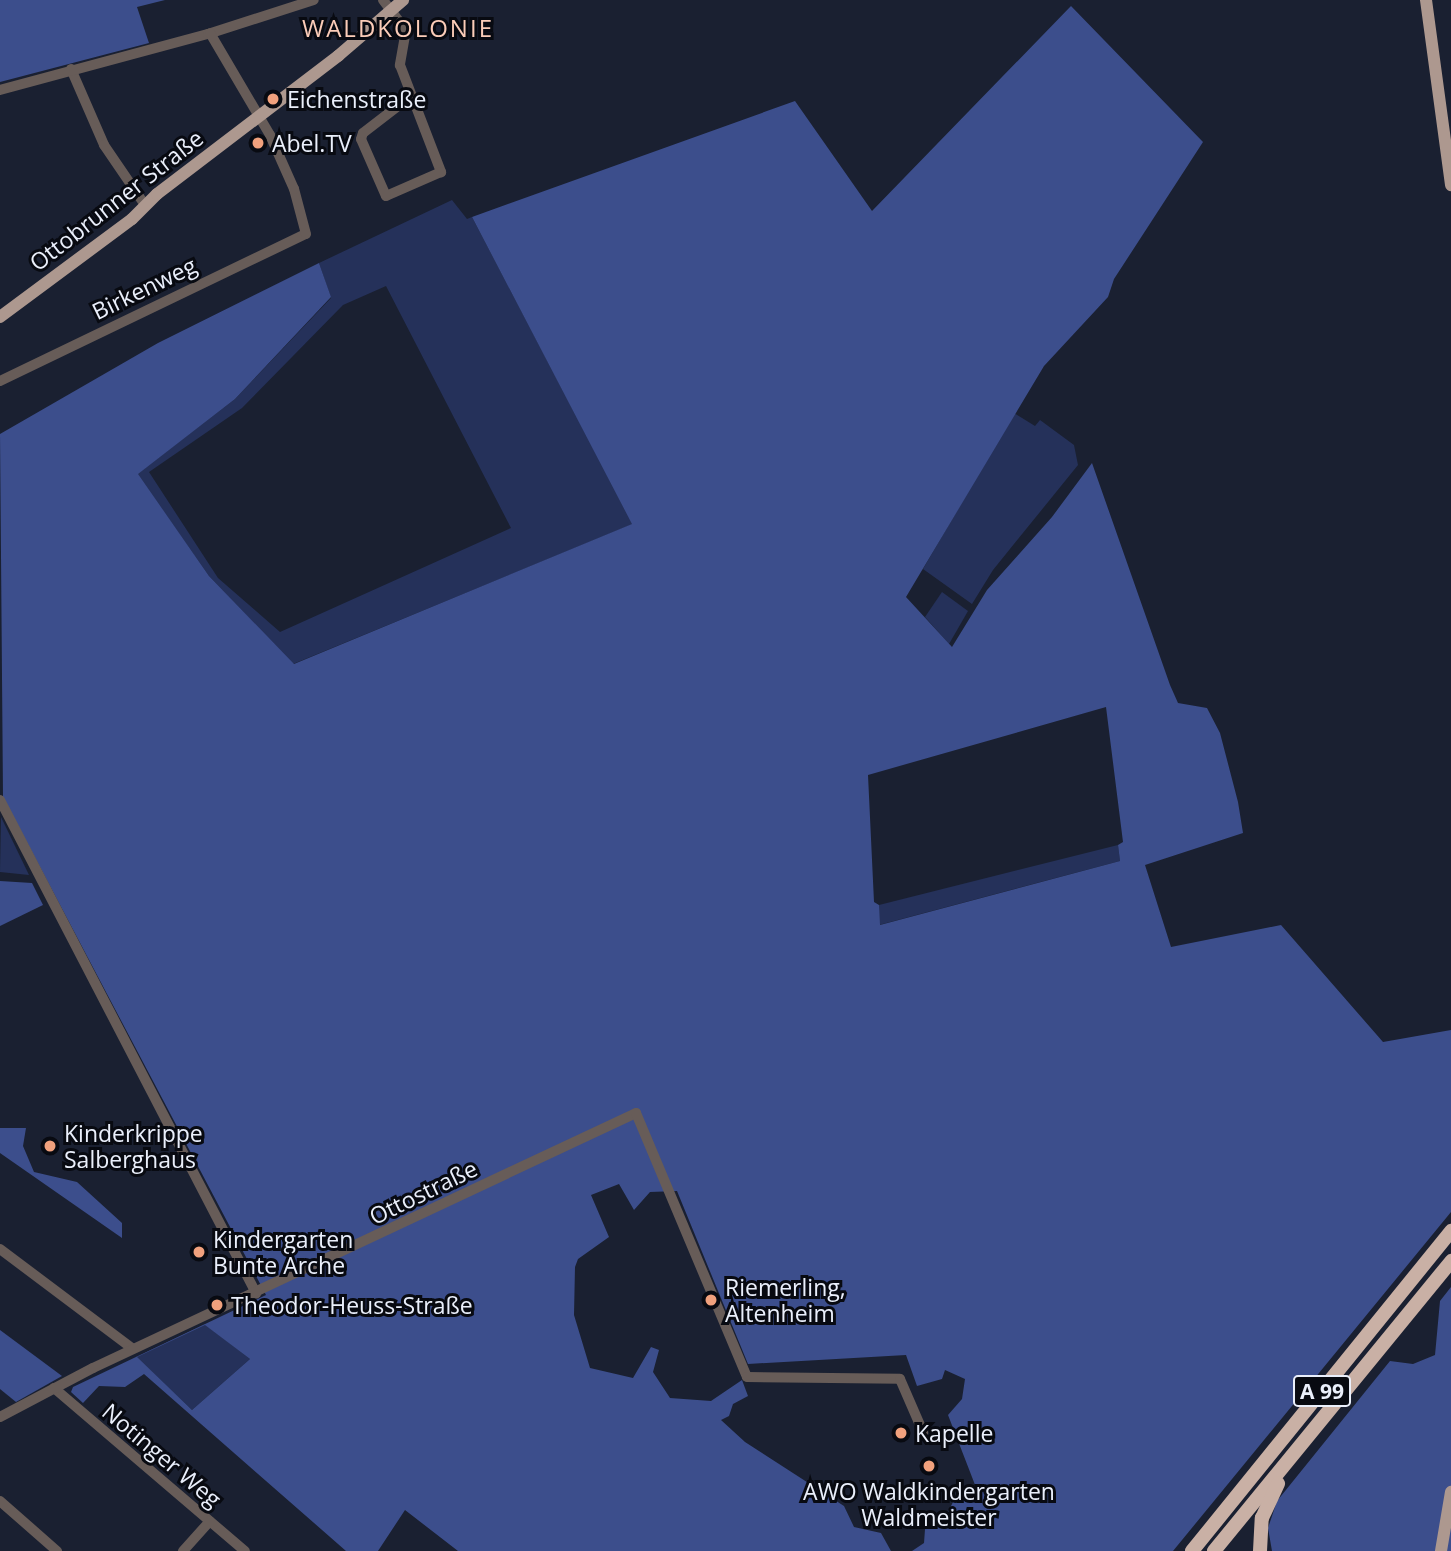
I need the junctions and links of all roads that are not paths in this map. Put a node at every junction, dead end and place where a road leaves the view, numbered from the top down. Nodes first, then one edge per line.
1 (314, 0) edge
2 (383, 0) edge
3 (404, 0) edge
4 (1426, 0) edge
5 (393, 11) junction
6 (210, 33) junction
7 (71, 69) junction
8 (0, 90) edge
9 (411, 96) junction
10 (258, 116) junction
11 (1451, 185) edge
12 (145, 205) junction
13 (0, 317) edge
14 (0, 381) edge
15 (0, 800) edge
16 (1451, 1231) edge
17 (0, 1249) edge
18 (1451, 1261) edge
19 (256, 1293) junction
20 (133, 1349) junction
21 (54, 1388) junction
22 (0, 1417) edge
23 (923, 1432) dead end
24 (1281, 1471) junction
25 (1451, 1492) edge
26 (0, 1501) edge
27 (210, 1521) junction
28 (57, 1551) edge
29 (183, 1551) edge
30 (245, 1551) edge
31 (1192, 1551) edge
32 (1214, 1551) edge
33 (1260, 1551) edge
34 (1441, 1551) edge

1 - 6 street
2 - 5 street
3 - 5 main road, Ottobrunner Straße
4 - 11 main road
5 - 9 street
5 - 10 main road, Ottobrunner Straße
6 - 7 street
6 - 10 street
7 - 8 street
7 - 12 street
9 - 9 street
10 - 12 main road, Ottobrunner Straße
10 - 14 street, Birkenweg
12 - 13 main road, Ottobrunner Straße
15 - 19 street
16 - 31 highway, A 99
17 - 20 street
18 - 24 highway, A 99
19 - 20 street, Ottostraße
19 - 23 street, Ottostraße
20 - 21 street, Ottostraße
21 - 22 street, Ottostraße
21 - 27 street, Notinger Weg
24 - 32 highway, A 99
24 - 33 highway
25 - 34 main road
26 - 28 street
27 - 29 street
27 - 30 street, Notinger Weg

